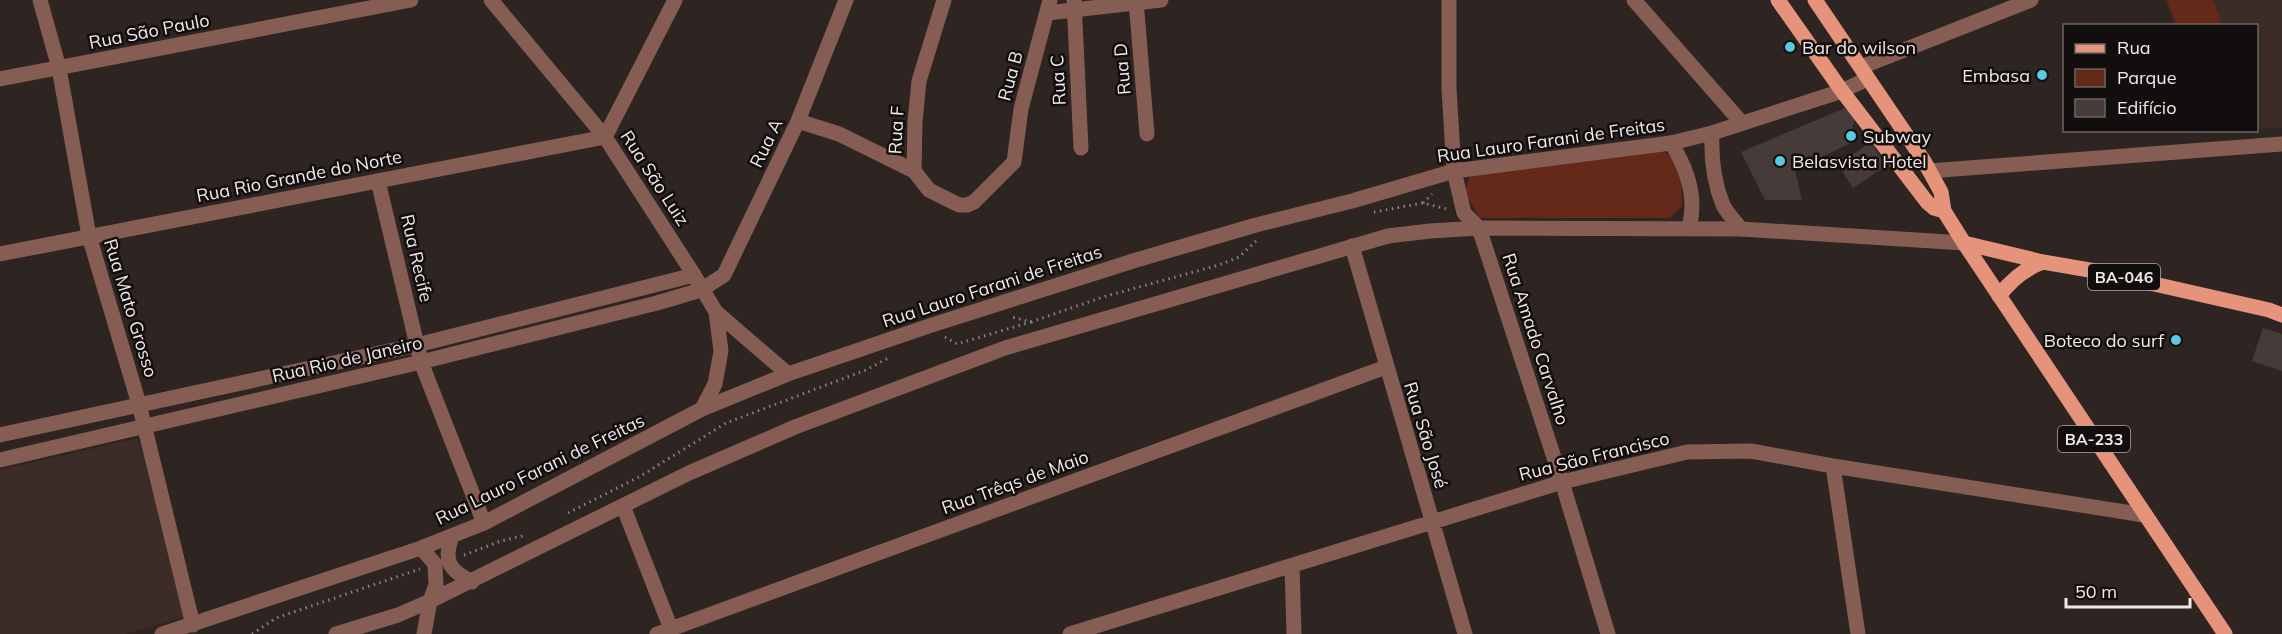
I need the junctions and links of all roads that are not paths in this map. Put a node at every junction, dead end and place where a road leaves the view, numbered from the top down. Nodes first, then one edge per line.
1 (40, 0) edge
2 (411, 0) edge
3 (490, 0) edge
4 (675, 0) edge
5 (846, 0) edge
6 (944, 0) edge
7 (1161, 0) edge
8 (1449, 0) edge
9 (1634, 0) edge
10 (1778, 0) edge
11 (1815, 0) edge
12 (2031, 0) edge
13 (1136, 2) edge
14 (1074, 5) edge
15 (1048, 7) edge
16 (59, 68) junction
17 (1864, 73) junction
18 (0, 79) edge
19 (1842, 91) junction
20 (798, 121) junction
21 (1742, 122) junction
22 (1712, 133) junction
23 (1147, 134) dead end
24 (605, 137) junction
25 (1671, 143) junction
26 (2282, 144) edge
27 (1081, 148) dead end
28 (1014, 162) joint
29 (914, 171) junction
30 (1454, 171) junction
31 (1929, 171) junction
32 (378, 181) junction
33 (1944, 211) junction
34 (1479, 228) junction
35 (1689, 228) junction
36 (1741, 228) junction
37 (89, 236) junction
38 (1964, 243) junction
39 (1352, 246) junction
40 (0, 254) edge
41 (2043, 262) junction
42 (694, 275) junction
43 (701, 290) junction
44 (1999, 296) junction
45 (716, 312) junction
46 (2282, 315) edge
47 (417, 345) junction
48 (422, 362) junction
49 (1386, 367) junction
50 (788, 374) junction
51 (140, 404) junction
52 (702, 409) junction
53 (144, 425) junction
54 (0, 435) edge
55 (0, 459) edge
56 (1833, 466) junction
57 (1562, 482) junction
58 (623, 506) junction
59 (2144, 515) junction
60 (1432, 522) junction
61 (484, 523) junction
62 (452, 536) junction
63 (421, 548) junction
64 (442, 562) junction
65 (1292, 567) junction
66 (472, 582) junction
67 (430, 602) junction
68 (193, 625) junction
69 (667, 632) edge
70 (162, 634) edge
71 (336, 634) edge
72 (424, 634) edge
73 (1070, 634) edge
74 (1294, 634) edge
75 (1465, 634) edge
76 (1608, 634) edge
77 (1858, 634) edge
78 (2225, 634) edge

1 - 16 street, Rua Mato Grosso
2 - 16 street, Rua São Paulo
3 - 24 street, Rua São Luiz
4 - 24 street
5 - 20 street, Rua A
6 - 29 street, Rua F
7 - 13 street
8 - 30 street
9 - 21 street
10 - 19 main road, BA-233
11 - 17 main road, BA-233
12 - 17 street, Rua Lauro Farani de Freitas
13 - 14 street
13 - 23 street, Rua D
14 - 15 street
14 - 27 street, Rua C
15 - 28 street, Rua B
16 - 18 street, Rua São Paulo
16 - 37 street, Rua Mato Grosso
17 - 19 street, Rua Lauro Farani de Freitas
17 - 31 main road, BA-233
19 - 21 street, Rua Lauro Farani de Freitas
19 - 33 main road, BA-233
20 - 29 street
20 - 43 street, Rua A
21 - 22 street, Rua Lauro Farani de Freitas
22 - 25 street, Rua Lauro Farani de Freitas
22 - 36 street
24 - 32 street, Rua Rio Grande do Norte
24 - 42 street, Rua São Luiz
25 - 30 street, Rua Lauro Farani de Freitas
25 - 35 street
26 - 31 street
28 - 29 street, Rua F
30 - 34 street
30 - 50 street, Rua Lauro Farani de Freitas
31 - 33 main road, BA-233
32 - 37 street, Rua Rio Grande do Norte
32 - 47 street, Rua Recife
33 - 38 main road, BA-233
34 - 35 street
34 - 39 street
34 - 57 street, Rua Amado Carvalho
35 - 36 street
36 - 38 street
37 - 40 street, Rua Rio Grande do Norte
37 - 51 street, Rua Mato Grosso
38 - 41 main road, BA-046
38 - 44 main road, BA-233
39 - 49 street, Rua São José
39 - 58 street
41 - 44 main road
41 - 46 main road, BA-046
42 - 43 street, Rua São Luiz
42 - 47 street, Rua Rio de Janeiro
43 - 45 street, Rua São Luiz
43 - 48 street, Rua Rio de Janeiro
44 - 59 main road, BA-233
45 - 50 street, Rua São Luiz
45 - 52 street
47 - 48 street, Rua Recife
47 - 51 street, Rua Rio de Janeiro
48 - 53 street, Rua Rio de Janeiro
48 - 61 street, Rua Recife
49 - 60 street, Rua São José
49 - 69 street, Rua Trêqs de Maio
50 - 52 street, Rua Lauro Farani de Freitas
51 - 53 street, Rua Mato Grosso
51 - 54 street, Rua Rio de Janeiro
52 - 61 street, Rua Lauro Farani de Freitas
53 - 55 street, Rua Rio de Janeiro
53 - 68 street, Rua Mato Grosso
56 - 57 street, Rua São Francisco
56 - 59 street, Rua São Francisco
56 - 77 street
57 - 60 street, Rua São Francisco
57 - 76 street, Rua Amado Carvalho
58 - 66 street
58 - 69 street
59 - 78 main road, BA-233
60 - 65 street, Rua São Francisco
60 - 75 street, Rua São José
61 - 62 street, Rua Lauro Farani de Freitas
62 - 63 street, Rua Lauro Farani de Freitas
62 - 64 street
63 - 64 street
63 - 68 street, Rua Lauro Farani de Freitas
64 - 66 street
64 - 67 street
65 - 73 street, Rua São Francisco
65 - 74 street
66 - 67 street
67 - 71 street
67 - 72 street
68 - 70 street, Rua Lauro Farani de Freitas

